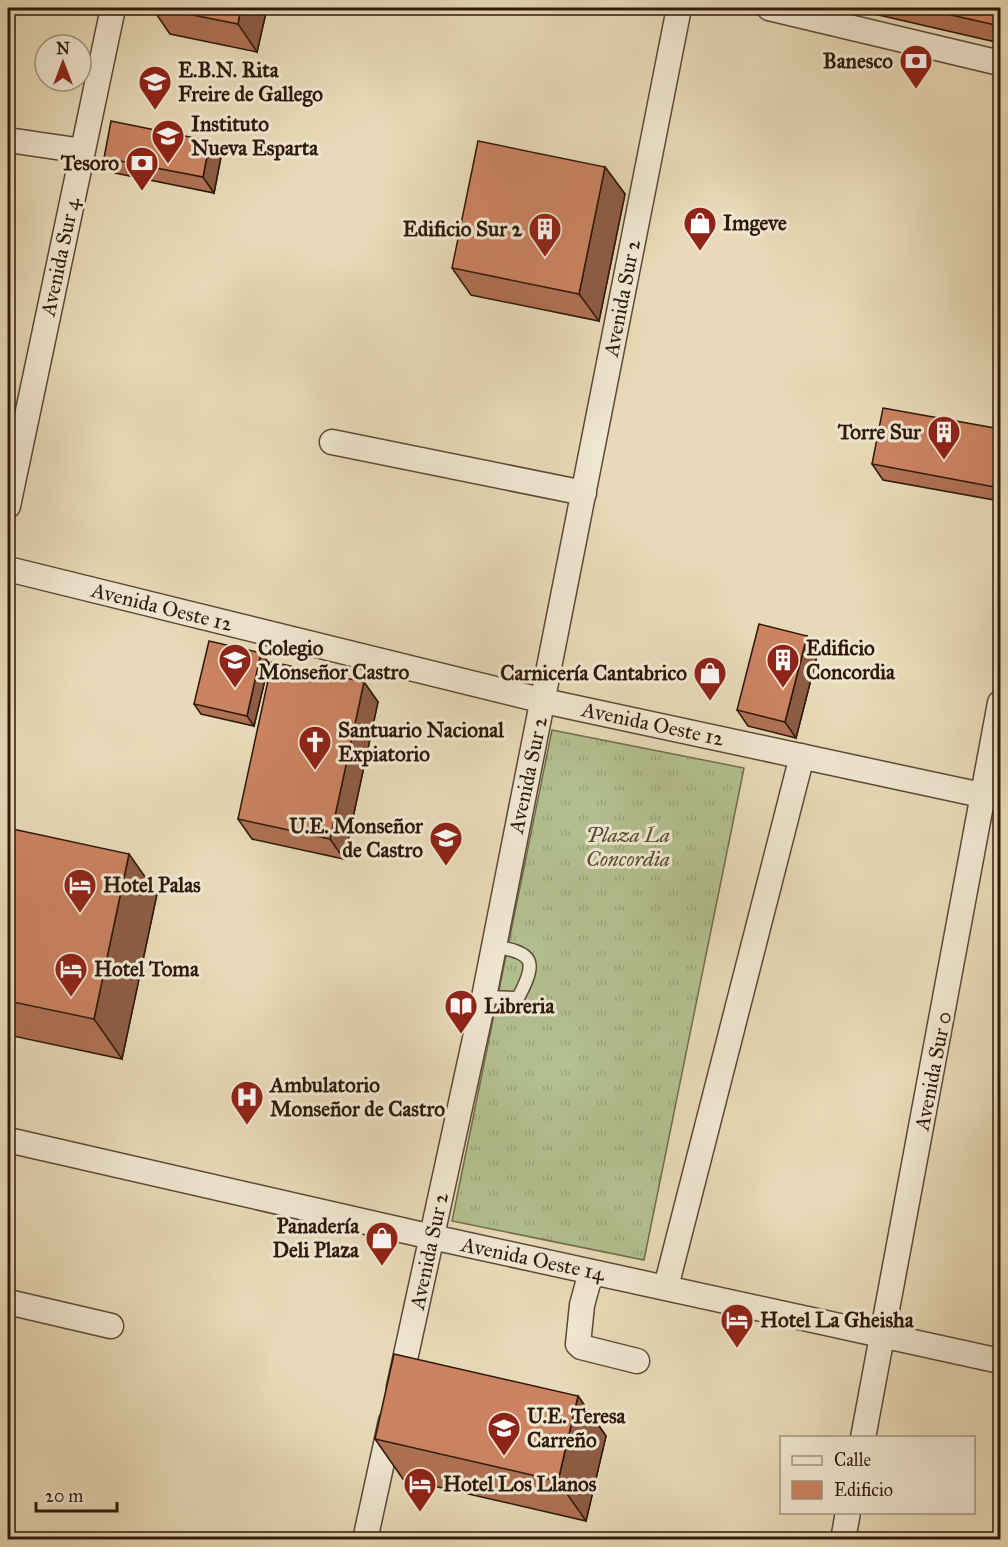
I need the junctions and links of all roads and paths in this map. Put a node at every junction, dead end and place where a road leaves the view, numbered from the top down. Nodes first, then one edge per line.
1 (113, 8) edge
2 (679, 8) edge
3 (769, 8) edge
4 (1000, 63) edge
5 (8, 140) edge
6 (83, 151) junction
7 (332, 442) dead end
8 (584, 493) junction
9 (8, 506) edge
10 (8, 569) edge
11 (544, 700) junction
12 (1000, 703) edge
13 (802, 756) junction
14 (992, 798) edge
15 (493, 946) junction
16 (484, 997) junction
17 (8, 1140) edge
18 (432, 1237) junction
19 (591, 1272) junction
20 (666, 1287) junction
21 (8, 1302) edge
22 (111, 1326) dead end
23 (883, 1334) junction
24 (637, 1361) dead end
25 (1000, 1361) edge
26 (863, 1436) edge
27 (848, 1514) edge
28 (365, 1539) edge
29 (843, 1539) edge

1 - 6 street, Avenida Sur 4
2 - 8 street, Avenida Sur 2
3 - 4 street
5 - 6 street
6 - 9 street, Avenida Sur 4
7 - 8 street
8 - 11 street, Avenida Sur 2
10 - 11 street, Avenida Oeste 12
11 - 13 street, Avenida Oeste 12
11 - 15 street, Avenida Sur 2
12 - 14 street, Avenida Sur 0
13 - 14 street, Avenida Oeste 12
13 - 20 street
14 - 23 street, Avenida Sur 0
15 - 16 street, Avenida Sur 2
15 - 16 lane
16 - 18 street, Avenida Sur 2
17 - 18 street, Avenida Oeste 14
18 - 19 street, Avenida Oeste 14
18 - 28 street, Avenida Sur 2
19 - 20 street, Avenida Oeste 14
19 - 24 street
20 - 23 street, Avenida Oeste 14
21 - 22 street
23 - 25 street, Avenida Oeste 14
23 - 26 street, Avenida Sur 0
27 - 29 street

